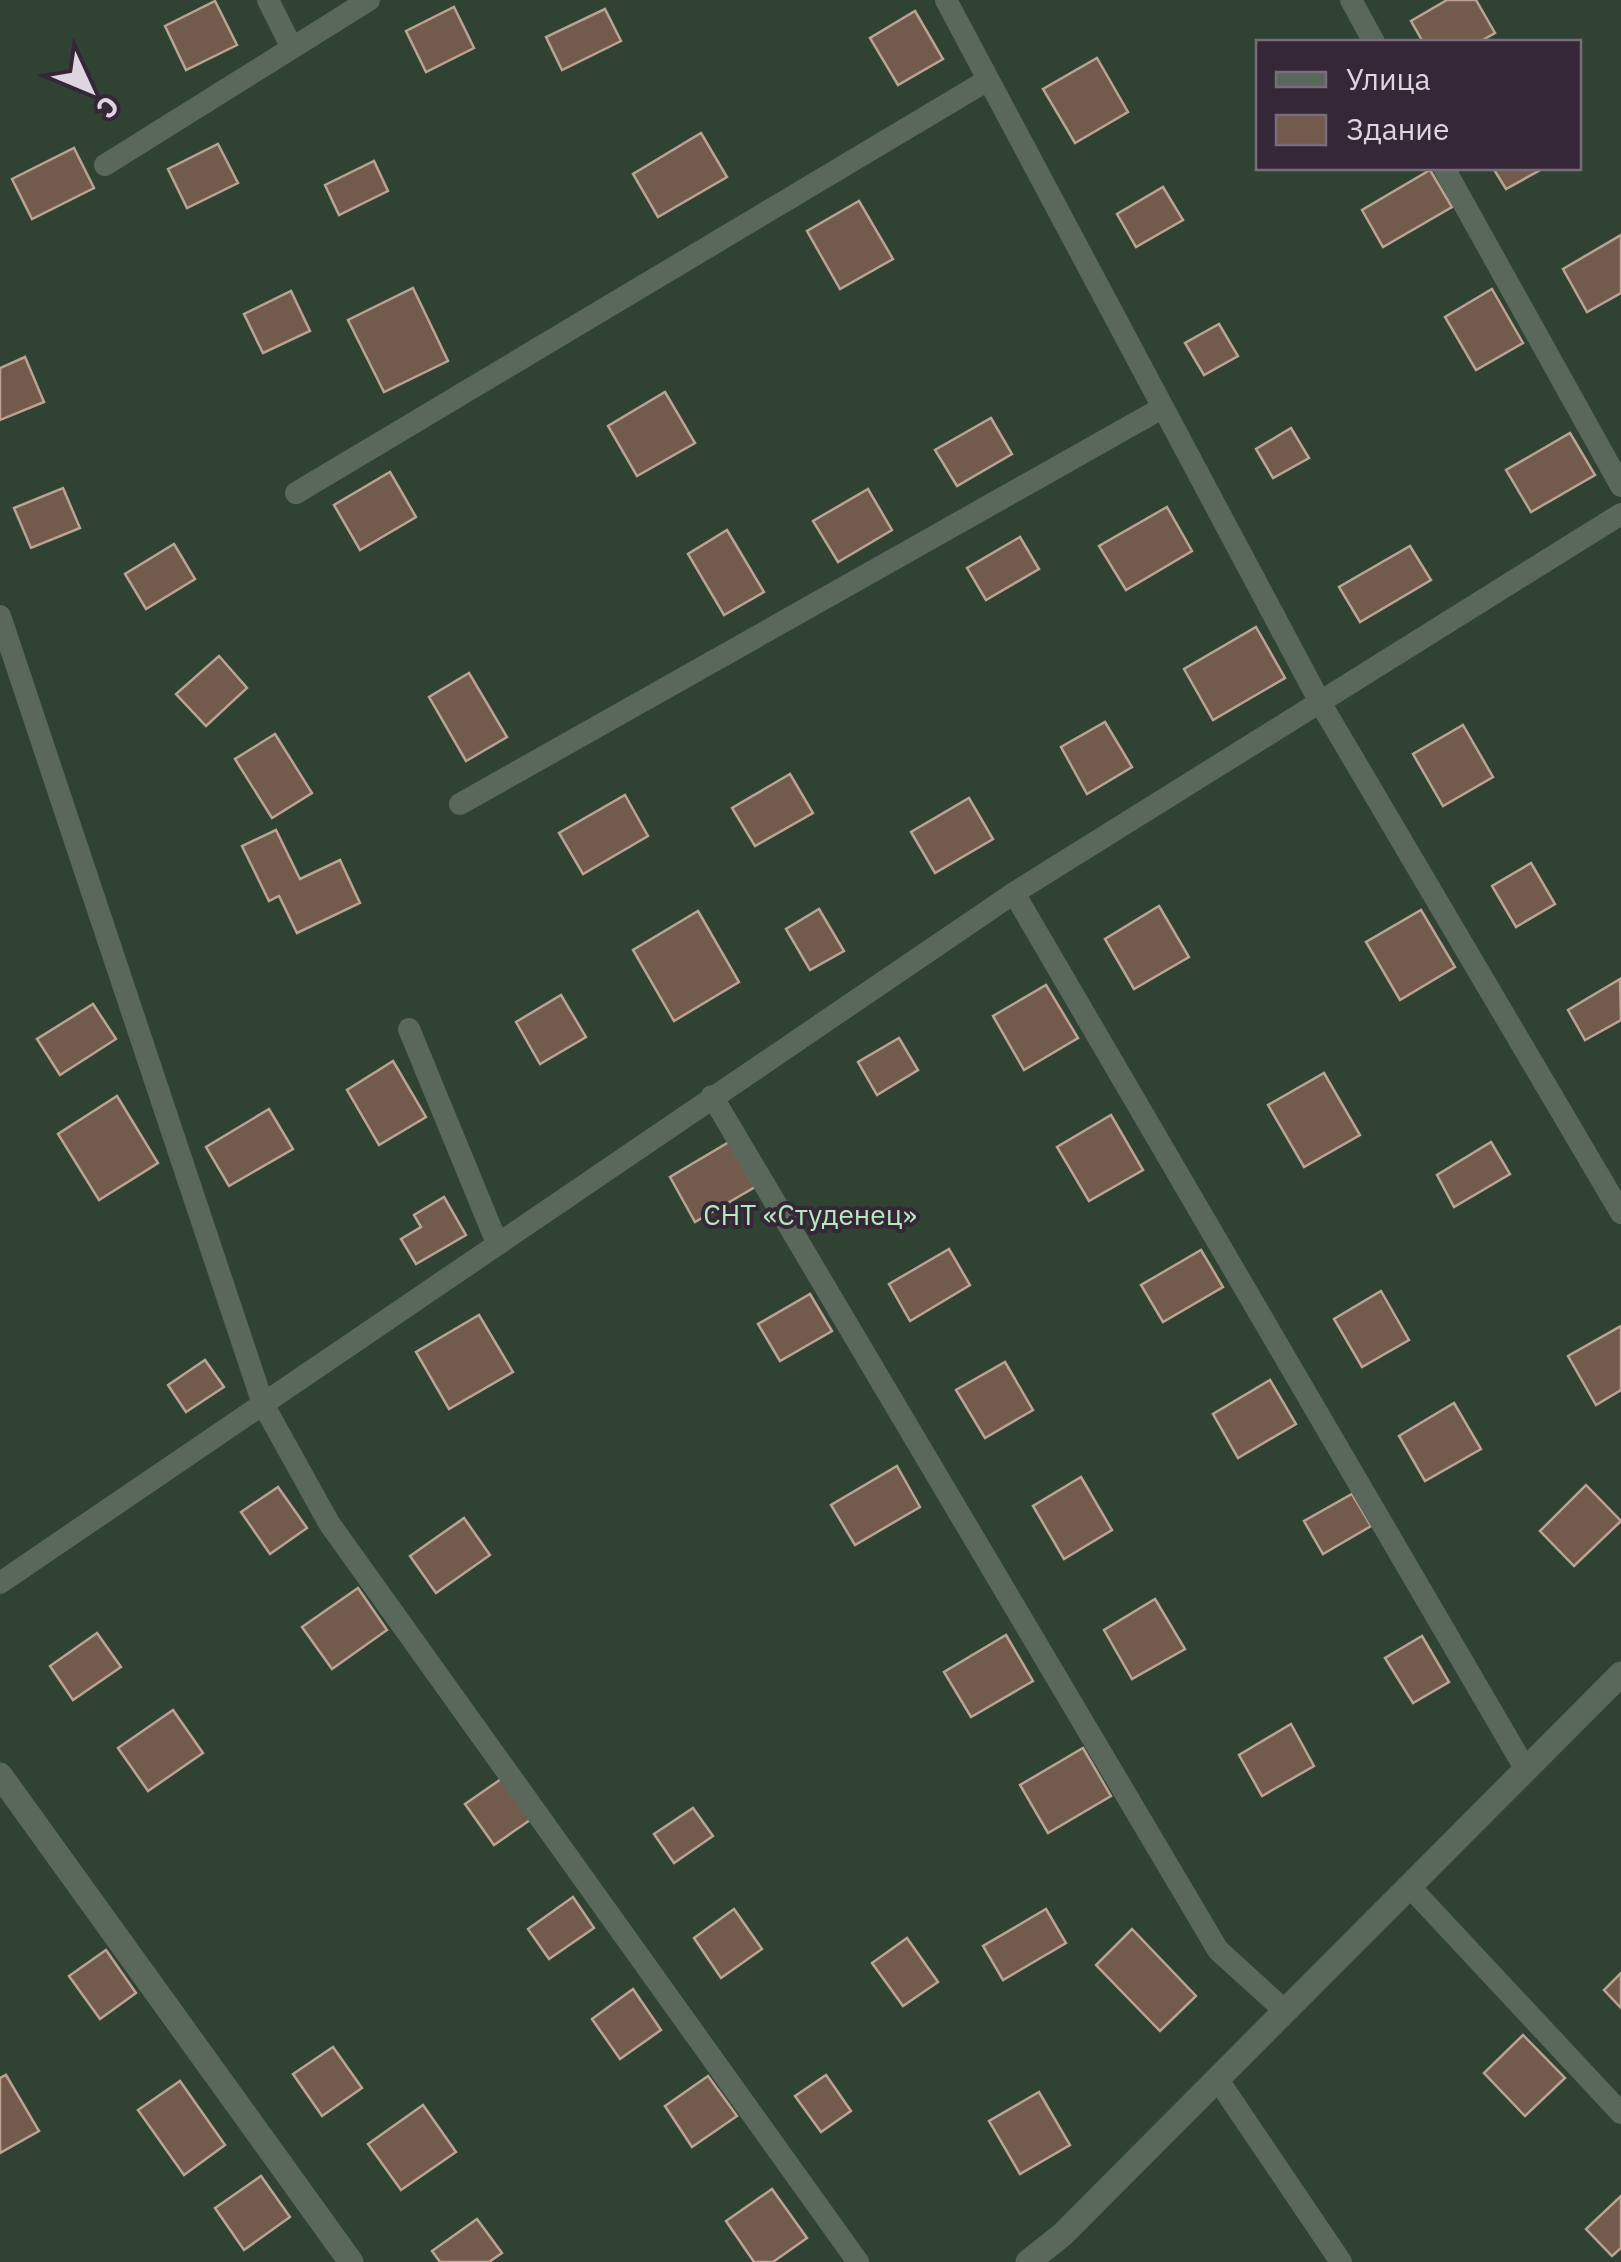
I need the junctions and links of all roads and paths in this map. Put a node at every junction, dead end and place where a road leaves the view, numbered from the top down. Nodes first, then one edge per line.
1 (268, 0) edge
2 (369, 0) edge
3 (946, 0) edge
4 (1351, 0) edge
5 (1373, 40) edge
6 (291, 46) junction
7 (986, 81) junction
8 (105, 166) dead end
9 (1445, 170) edge
10 (1162, 408) junction
11 (1621, 486) edge
12 (296, 493) dead end
13 (1621, 514) edge
14 (0, 616) edge
15 (1321, 704) junction
16 (460, 804) dead end
17 (1014, 893) junction
18 (409, 1029) dead end
19 (712, 1096) junction
20 (1621, 1213) edge
21 (498, 1243) junction
22 (263, 1404) junction
23 (0, 1583) edge
24 (1621, 1674) edge
25 (1526, 1770) junction
26 (0, 1775) edge
27 (1410, 1887) junction
28 (1286, 2012) junction
29 (1218, 2080) junction
30 (1621, 2113) edge
31 (351, 2262) edge
32 (858, 2262) edge
33 (1028, 2262) edge
34 (1340, 2262) edge

1 - 6 lane
2 - 6 lane
3 - 7 lane
4 - 5 lane
6 - 8 lane
7 - 10 lane
7 - 12 lane
9 - 11 lane
10 - 15 lane
10 - 16 lane
13 - 15 lane
14 - 22 lane
15 - 17 lane
15 - 20 lane
17 - 19 lane
17 - 25 lane
18 - 21 lane
19 - 21 lane
19 - 28 lane
21 - 22 lane
22 - 23 lane
22 - 32 lane
24 - 25 street
25 - 27 street
26 - 31 street
27 - 28 street
27 - 30 lane
28 - 29 street
29 - 33 street
29 - 34 lane

